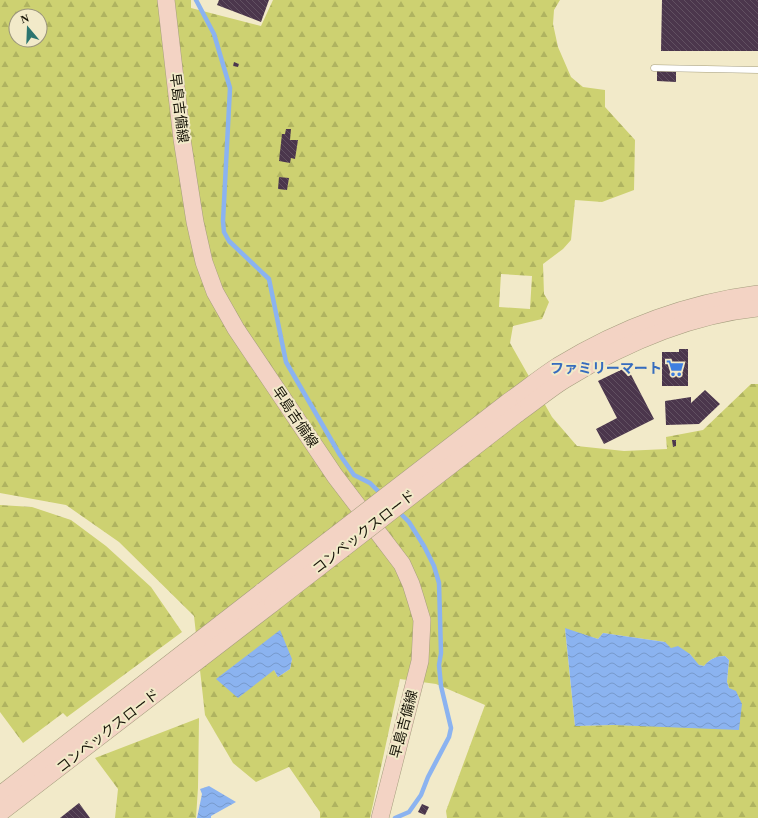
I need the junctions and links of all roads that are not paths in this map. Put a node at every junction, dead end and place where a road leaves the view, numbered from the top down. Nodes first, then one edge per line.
1 (166, 0) edge
2 (654, 68) dead end
3 (758, 70) edge
4 (758, 294) edge
5 (758, 308) edge
6 (513, 408) junction
7 (268, 597) junction
8 (0, 795) edge
9 (0, 814) edge
10 (380, 818) edge

1 - 10 street, 早島吉備線
2 - 3 lane
4 - 6 street, コンベックスロード
5 - 6 street, コンベックスロード
6 - 7 street, コンベックスロード, bridge
7 - 8 street, コンベックスロード
7 - 9 street, コンベックスロード

